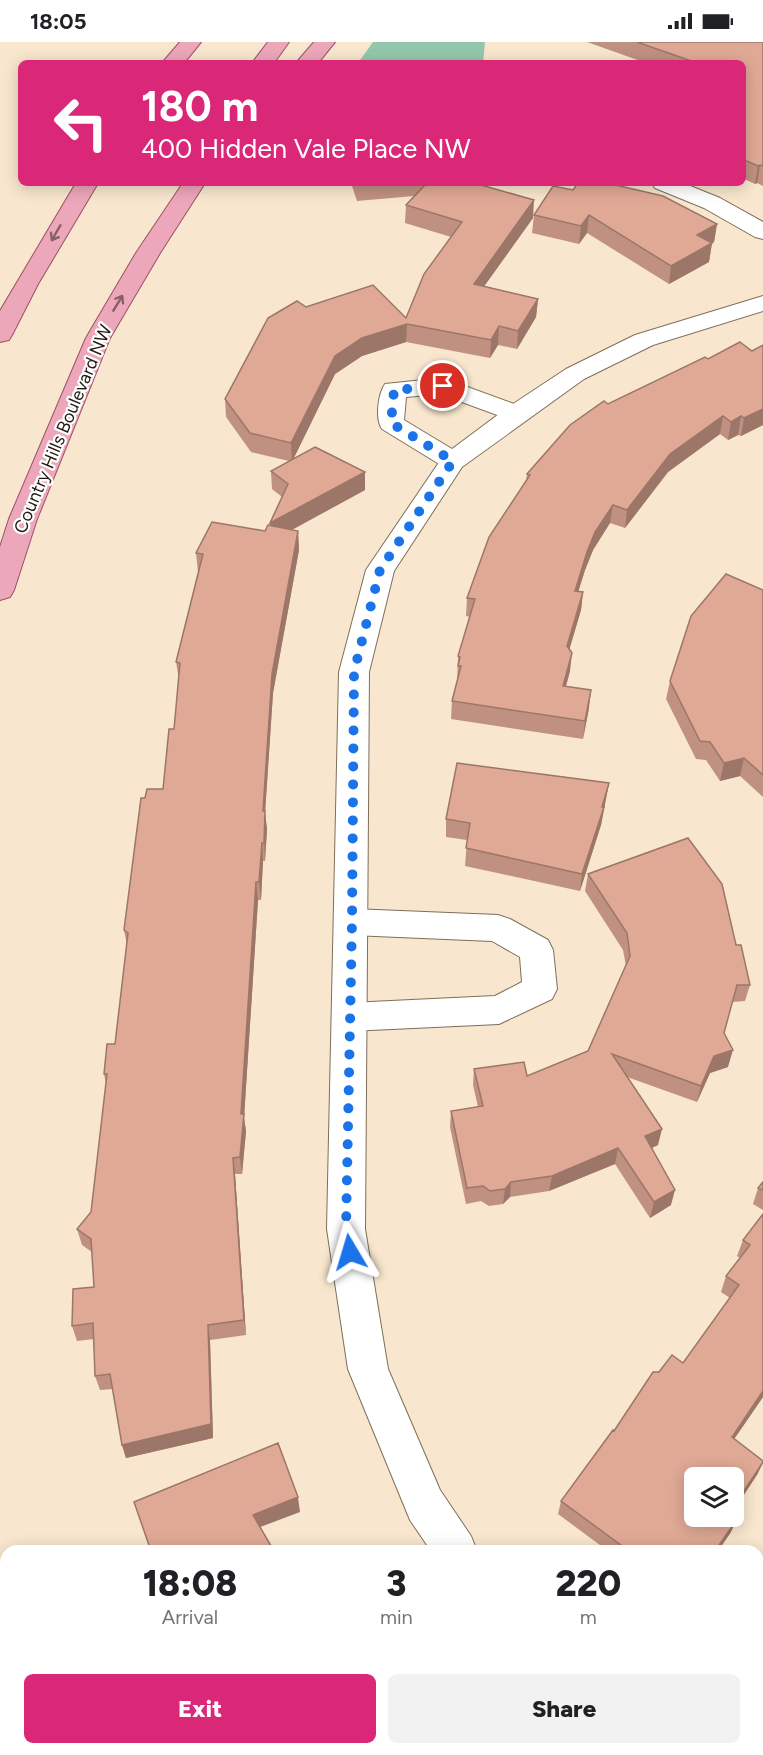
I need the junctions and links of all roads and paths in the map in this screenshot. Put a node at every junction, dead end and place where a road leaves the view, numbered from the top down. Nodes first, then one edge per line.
1 (191, 42) edge
2 (279, 42) edge
3 (302, 42) edge
4 (325, 42) edge
5 (176, 60) edge
6 (265, 60) edge
7 (287, 60) edge
8 (310, 60) edge
9 (85, 186) edge
10 (192, 186) edge
11 (670, 186) edge
12 (763, 232) edge
13 (763, 303) edge
14 (0, 335) edge
15 (516, 414) junction
16 (453, 461) junction
17 (0, 590) edge
18 (352, 922) junction
19 (349, 1017) junction
20 (452, 1545) edge

1 - 5 main road
2 - 6 main road
3 - 7 main road
4 - 8 main road
9 -> 14 main road
17 -> 10 main road, Country Hills Boulevard NW
11 - 12 street
13 - 15 street
15 - 16 street
15 - 16 street
16 - 18 street
18 - 19 street
18 - 19 street
19 - 20 street

